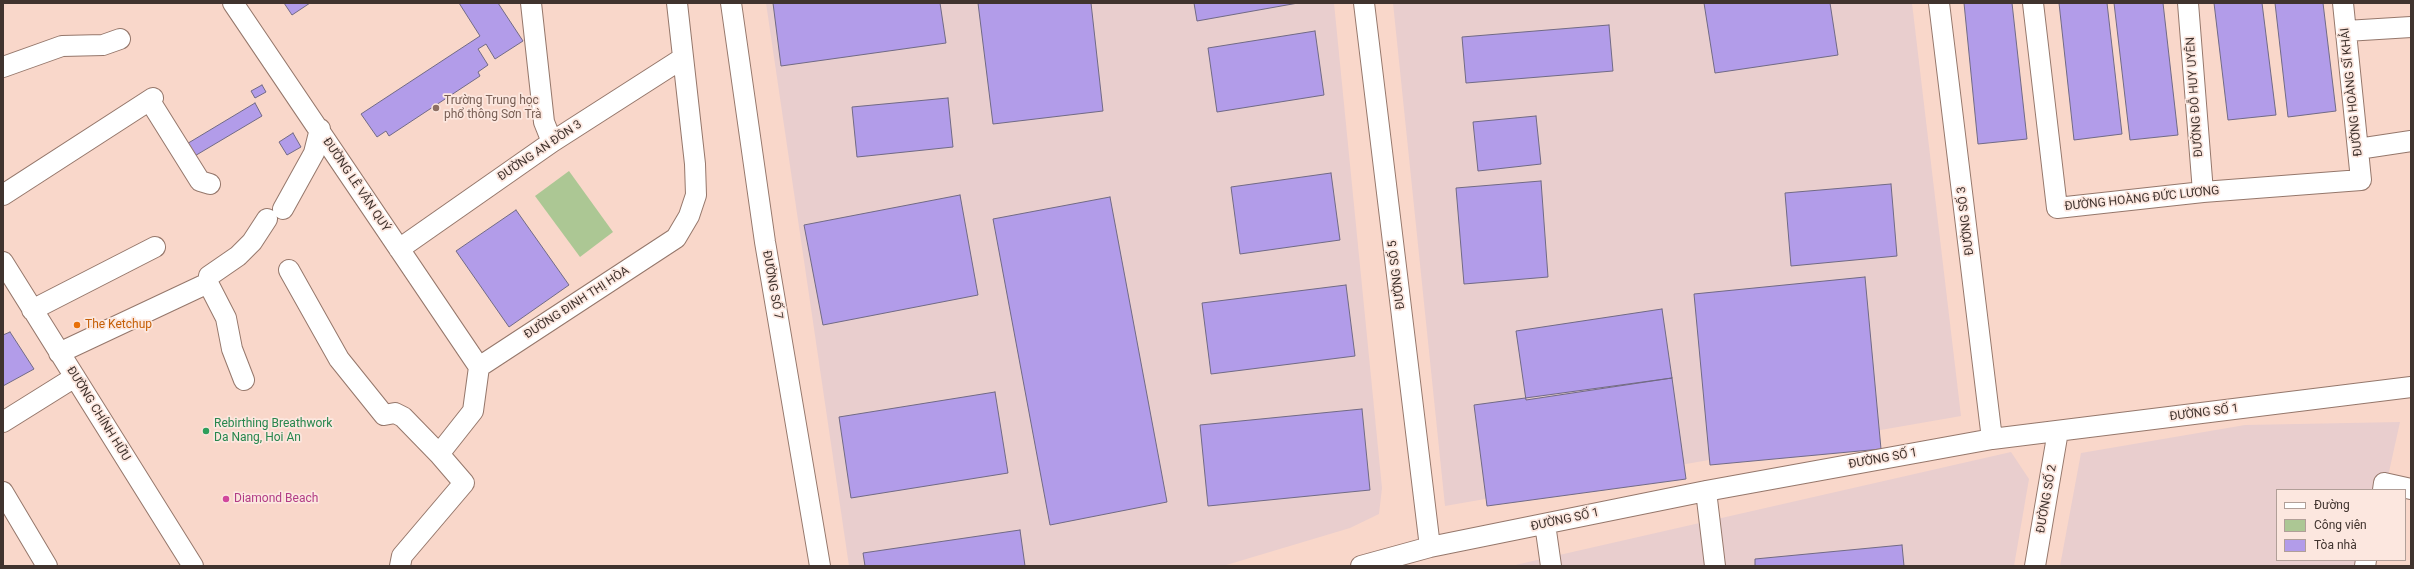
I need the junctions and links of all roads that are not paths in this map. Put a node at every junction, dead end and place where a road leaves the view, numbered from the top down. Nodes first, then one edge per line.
1 (233, 3) edge
2 (531, 3) edge
3 (677, 3) edge
4 (731, 3) edge
5 (1364, 3) edge
6 (1939, 3) edge
7 (2033, 3) edge
8 (2188, 3) edge
9 (2343, 3) edge
10 (2411, 26) edge
11 (2346, 31) junction
12 (120, 39) dead end
13 (683, 58) junction
14 (3, 67) edge
15 (320, 130) junction
16 (2411, 141) edge
17 (552, 142) junction
18 (2358, 149) junction
19 (2361, 180) joint
20 (210, 184) dead end
21 (2203, 192) junction
22 (3, 195) edge
23 (155, 247) dead end
24 (399, 249) junction
25 (3, 262) edge
26 (289, 270) dead end
27 (208, 283) junction
28 (32, 310) junction
29 (59, 353) junction
30 (479, 367) junction
31 (75, 377) junction
32 (244, 380) dead end
33 (2411, 388) edge
34 (3, 422) edge
35 (2058, 431) junction
36 (1992, 439) junction
37 (440, 454) junction
38 (2383, 489) edge
39 (2411, 489) edge
40 (1706, 491) junction
41 (3, 492) edge
42 (1545, 524) junction
43 (1430, 547) junction
44 (47, 566) edge
45 (193, 566) edge
46 (400, 566) edge
47 (820, 566) edge
48 (1361, 566) edge
49 (1551, 566) edge
50 (1715, 566) edge
51 (2035, 566) edge

1 - 15 street, ĐƯỜNG LÊ VĂN QUÝ
2 - 17 street
3 - 13 street, ĐƯỜNG ĐINH THỊ HÒA
4 - 47 street, ĐƯỜNG SỐ 7
5 - 43 street, ĐƯỜNG SỐ 5
6 - 36 street, ĐƯỜNG SỐ 3
7 - 21 street, ĐƯỜNG HOÀNG ĐỨC LƯƠNG
8 - 21 street, ĐƯỜNG ĐỖ HUY UYÊN
9 - 11 street, ĐƯỜNG HOÀNG SĨ KHẢI
10 - 11 street
11 - 18 street, ĐƯỜNG HOÀNG SĨ KHẢI
12 - 14 street
13 - 17 street, ĐƯỜNG AN ĐỒN 3
13 - 30 street, ĐƯỜNG ĐINH THỊ HÒA
15 - 24 street, ĐƯỜNG LÊ VĂN QUÝ
15 - 27 street
16 - 18 street
17 - 24 street, ĐƯỜNG AN ĐỒN 3
18 - 19 street, ĐƯỜNG HOÀNG SĨ KHẢI
19 - 21 street, ĐƯỜNG HOÀNG ĐỨC LƯƠNG
20 - 22 street
23 - 28 street
24 - 30 street, ĐƯỜNG LÊ VĂN QUÝ
25 - 28 street, ĐƯỜNG CHÍNH HỮU
26 - 37 street
27 - 29 street
27 - 32 street
28 - 29 street, ĐƯỜNG CHÍNH HỮU
29 - 31 street, ĐƯỜNG CHÍNH HỮU
30 - 37 street
31 - 34 street
31 - 45 street, ĐƯỜNG CHÍNH HỮU
33 - 35 street, ĐƯỜNG SỐ 1
35 - 36 street, ĐƯỜNG SỐ 1
35 - 51 street, ĐƯỜNG SỐ 2
36 - 40 street, ĐƯỜNG SỐ 1
37 - 46 street
38 - 39 street
40 - 42 street, ĐƯỜNG SỐ 1
40 - 50 street
41 - 44 street
42 - 43 street, ĐƯỜNG SỐ 1
42 - 49 street
43 - 48 street, ĐƯỜNG SỐ 1

